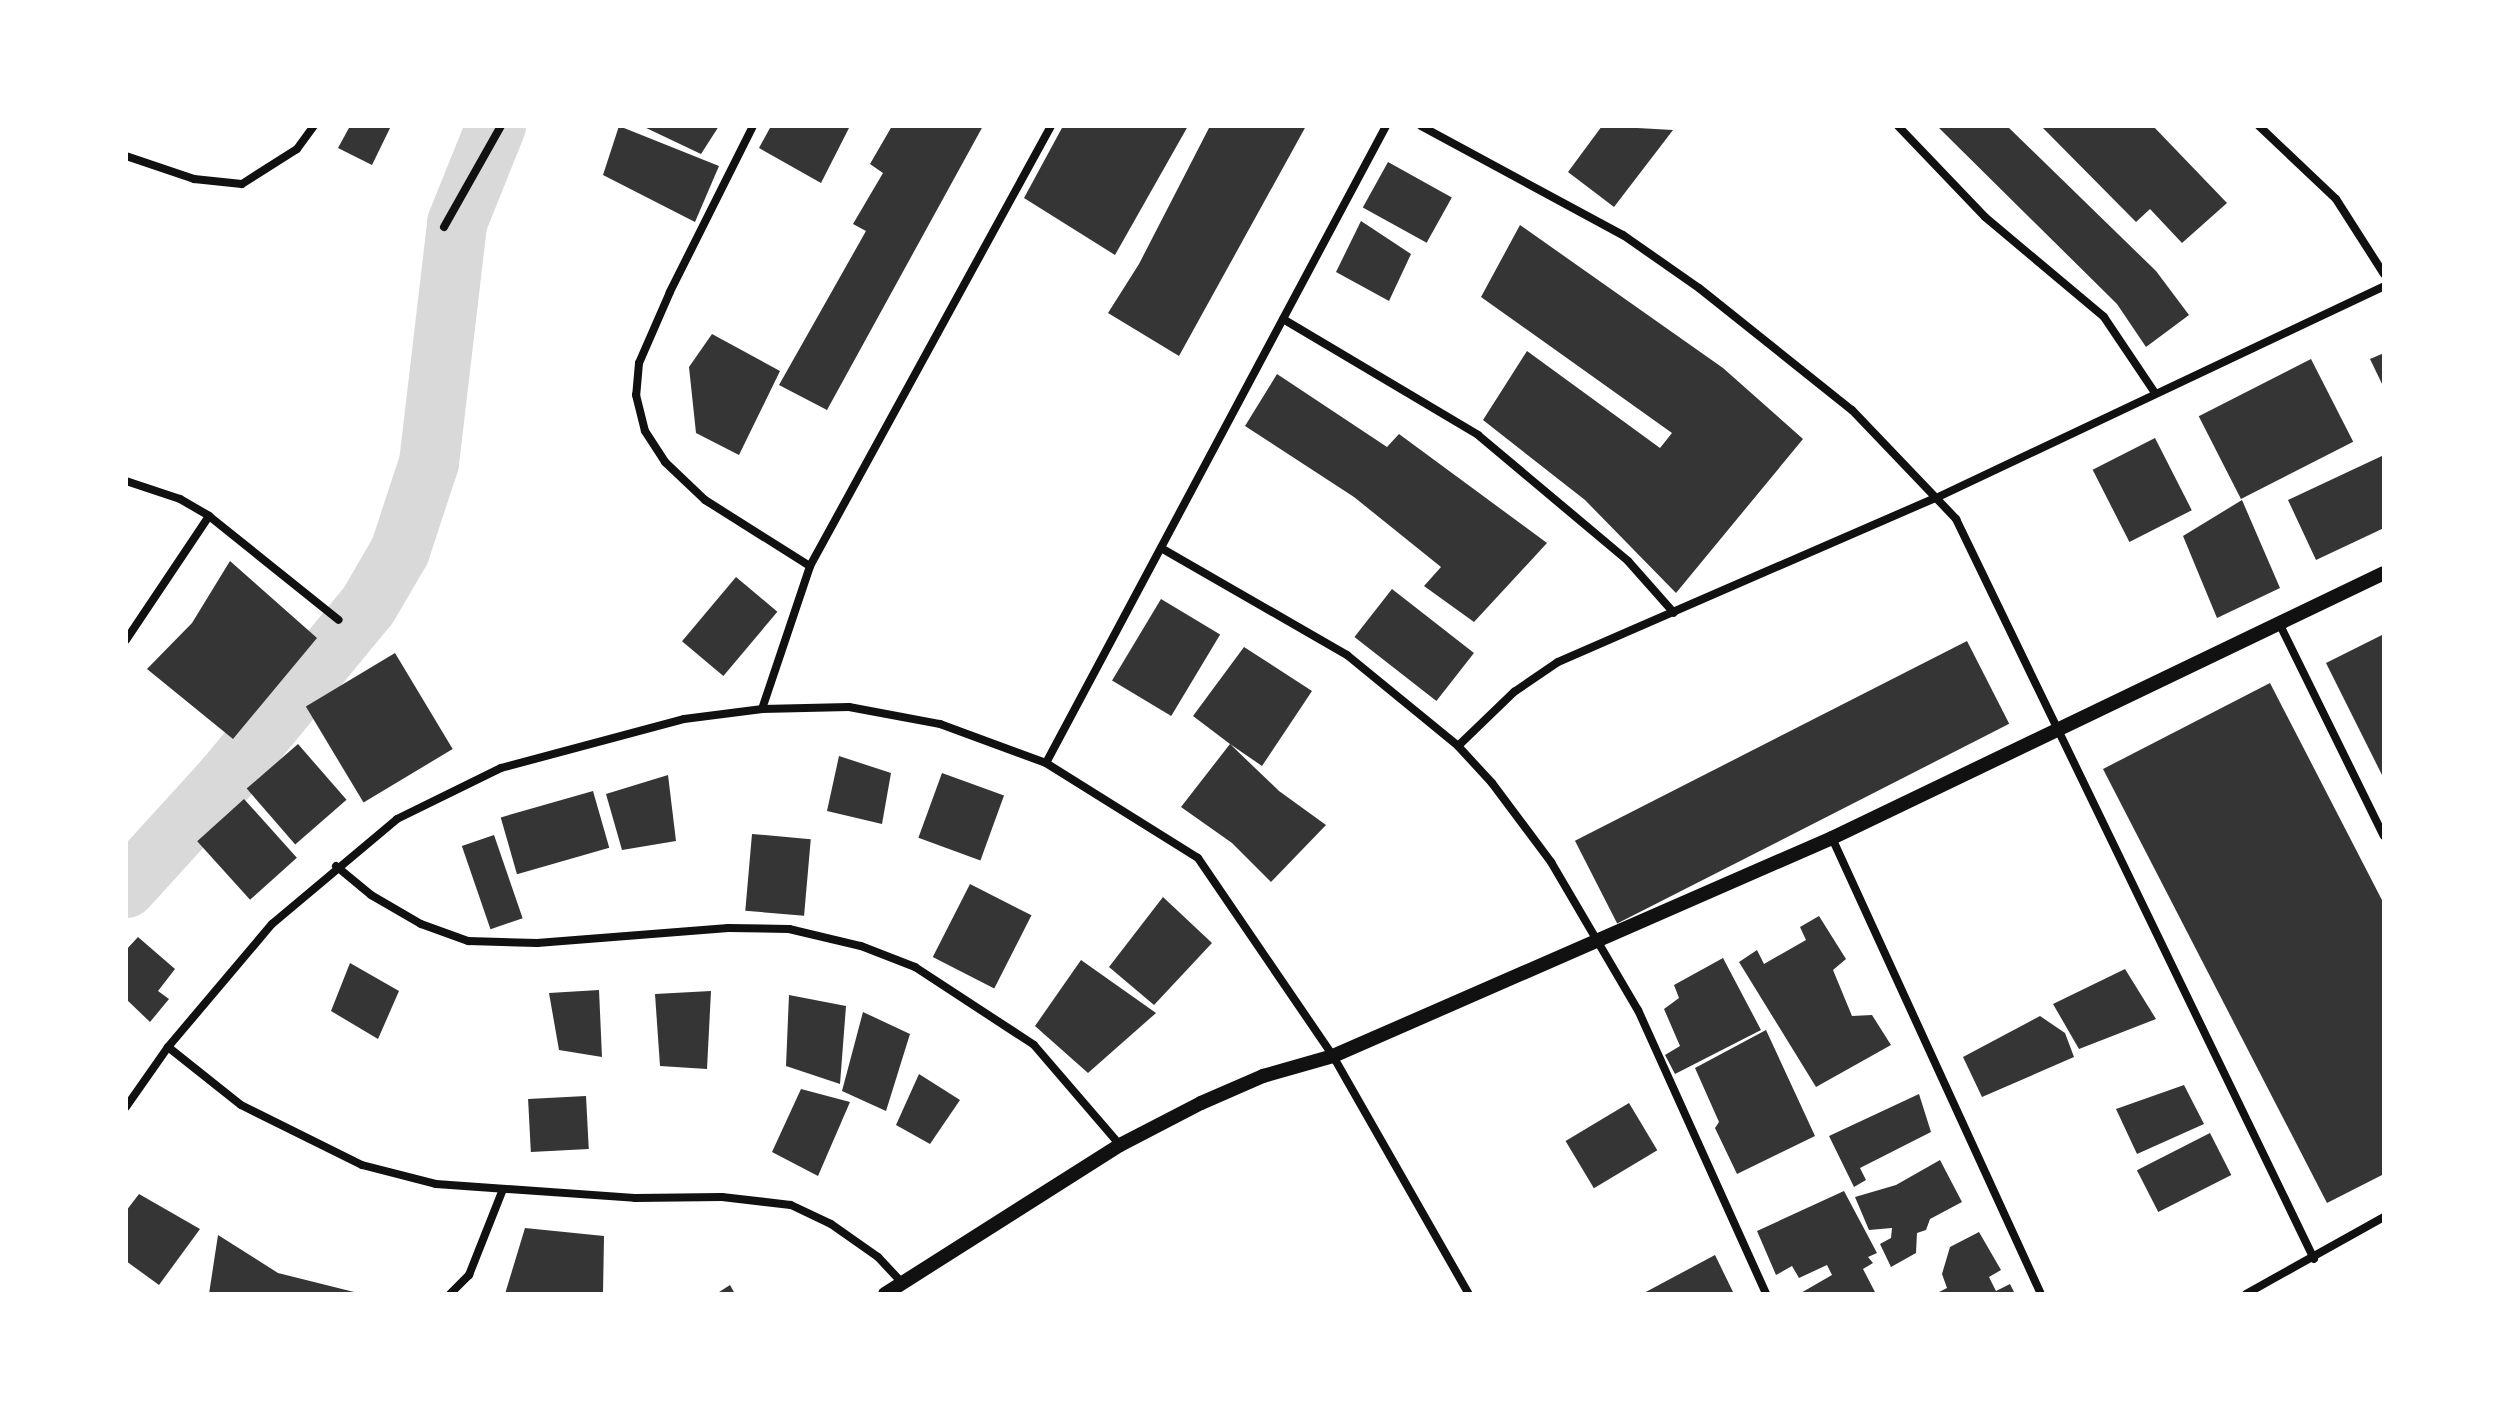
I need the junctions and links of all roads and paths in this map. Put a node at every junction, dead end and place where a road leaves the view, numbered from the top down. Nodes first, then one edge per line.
1 (314, 126) edge
2 (501, 126) edge
3 (753, 126) edge
4 (1051, 126) edge
5 (1386, 126) edge
6 (1421, 126) edge
7 (1898, 126) edge
8 (2259, 126) edge
9 (126, 156) edge
10 (444, 227) dead end
11 (2384, 274) edge
12 (2384, 286) edge
13 (1283, 319) junction
14 (2155, 393) junction
15 (126, 481) edge
16 (1936, 498) junction
17 (209, 516) junction
18 (1161, 548) junction
19 (810, 566) junction
20 (2384, 573) edge
21 (1674, 613) junction
22 (339, 620) dead end
23 (2279, 623) junction
24 (126, 640) edge
25 (762, 709) junction
26 (2057, 729) junction
27 (1458, 746) junction
28 (1046, 763) junction
29 (2384, 836) edge
30 (1832, 838) junction
31 (336, 866) junction
32 (1601, 941) junction
33 (168, 1047) junction
34 (1333, 1056) junction
35 (126, 1107) edge
36 (1120, 1145) junction
37 (503, 1189) junction
38 (2384, 1217) edge
39 (2314, 1259) junction
40 (902, 1283) junction
41 (450, 1294) edge
42 (885, 1294) edge
43 (1469, 1294) edge
44 (1766, 1294) edge
45 (2041, 1294) edge
46 (2246, 1294) edge

1 - 9 street
2 - 10 street
3 - 19 street
4 - 19 street
5 - 13 street
6 - 16 street
7 - 14 street
8 - 11 street
12 - 14 street
13 - 18 street
13 - 21 street
14 - 16 street
15 - 17 street
16 - 21 street
16 - 26 street
17 - 22 street
17 - 24 street
18 - 27 street
18 - 28 street
19 - 25 street
20 - 23 street
21 - 27 street
23 - 26 street
23 - 29 street
25 - 28 street
25 - 31 street
26 - 30 street
26 - 39 street
27 - 32 street
28 - 34 street
30 - 32 street
30 - 45 street
31 - 33 street
31 - 36 street
32 - 34 street
32 - 44 street
33 - 35 street
33 - 37 street
34 - 36 street
34 - 43 street
36 - 40 street
37 - 40 street
37 - 41 street
38 - 39 street
39 - 46 street
40 - 42 street

